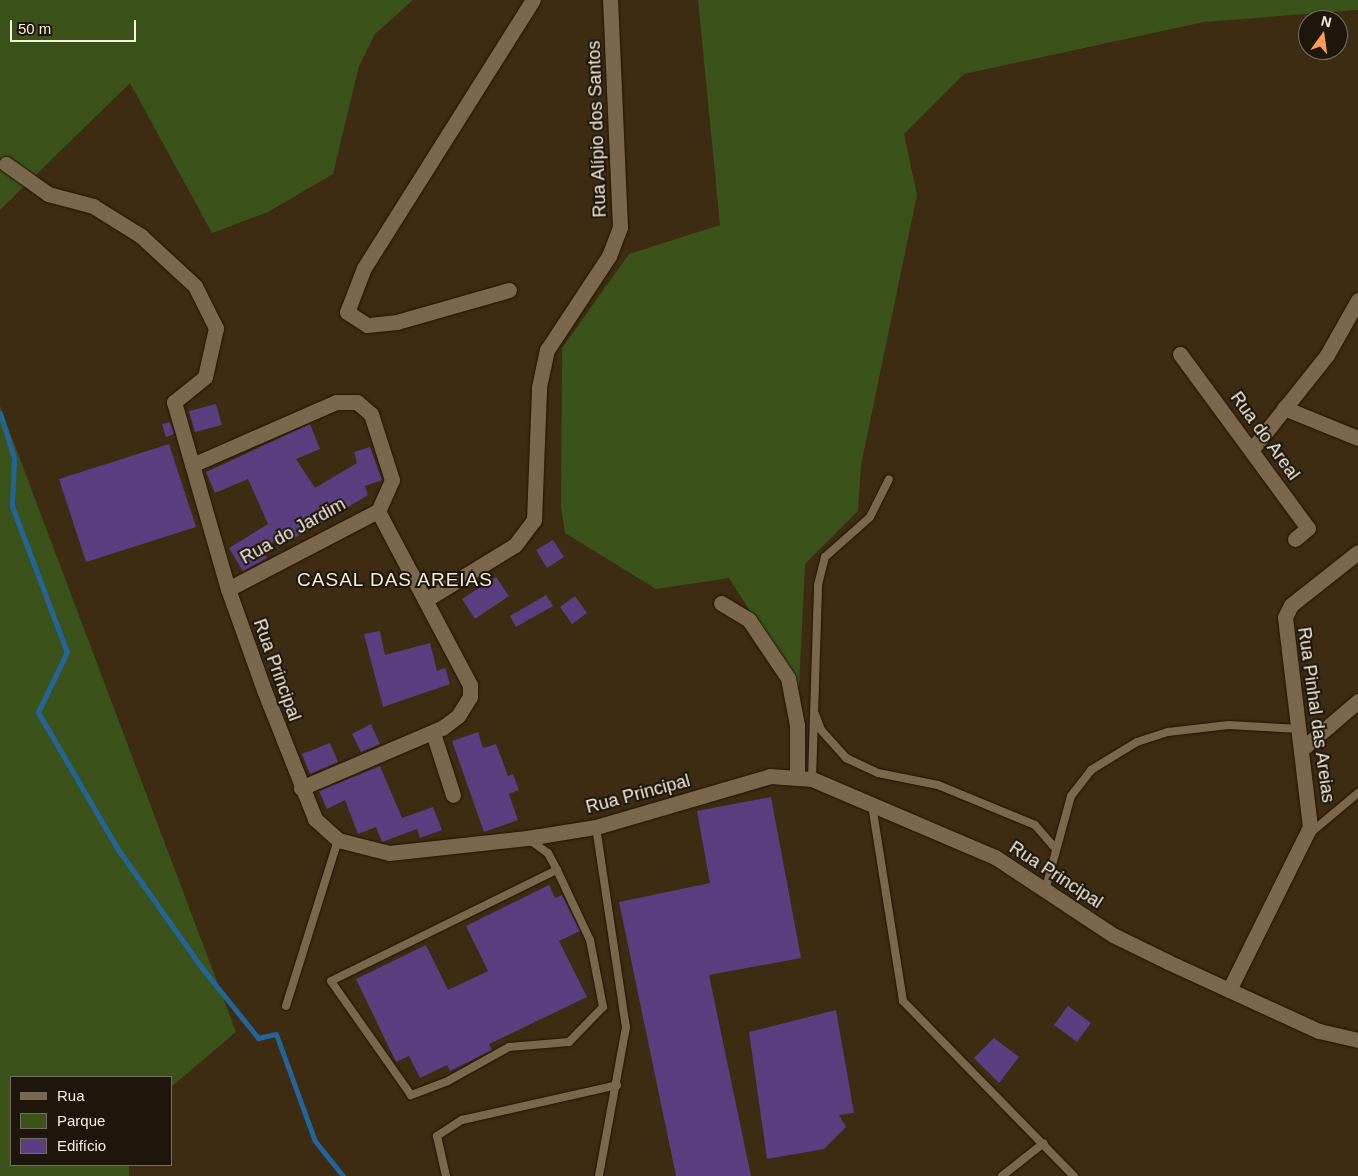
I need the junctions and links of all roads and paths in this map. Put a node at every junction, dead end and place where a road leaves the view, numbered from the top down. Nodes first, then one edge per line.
1 (533, 0) edge
2 (610, 0) edge
3 (6, 164) dead end
4 (510, 290) dead end
5 (1358, 300) edge
6 (1180, 354) dead end
7 (1284, 408) junction
8 (1358, 438) edge
9 (1253, 448) junction
10 (192, 465) junction
11 (889, 479) dead end
12 (378, 511) junction
13 (1295, 539) dead end
14 (1358, 552) edge
15 (228, 588) junction
16 (427, 600) junction
17 (722, 603) dead end
18 (1358, 701) edge
19 (814, 709) junction
20 (1299, 729) junction
21 (433, 733) junction
22 (1302, 749) junction
23 (797, 776) junction
24 (812, 779) junction
25 (301, 788) junction
26 (1358, 793) edge
27 (453, 795) dead end
28 (872, 805) junction
29 (596, 826) junction
30 (1307, 835) junction
31 (528, 838) junction
32 (338, 840) junction
33 (1055, 848) junction
34 (557, 870) junction
35 (1046, 891) junction
36 (1229, 990) junction
37 (286, 1006) dead end
38 (1358, 1040) edge
39 (617, 1085) junction
40 (1044, 1143) junction
41 (446, 1176) edge
42 (599, 1176) edge
43 (1002, 1176) edge
44 (1074, 1176) edge

1 - 4 street
2 - 16 street, Rua Alípio dos Santos
3 - 10 street, Rua Principal
5 - 7 street
6 - 9 street, Rua do Areal
7 - 8 street
7 - 9 street
9 - 13 street, Rua do Areal
10 - 12 street
10 - 15 street, Rua Principal
11 - 19 lane
12 - 15 street, Rua do Jardim
12 - 16 street
14 - 20 street, Rua Pinhal das Areias
15 - 25 street, Rua Principal
16 - 21 street
17 - 23 street
18 - 22 street
19 - 24 lane
19 - 33 lane
20 - 22 street, Rua Pinhal das Areias
20 - 33 lane
21 - 25 street
21 - 27 street
22 - 30 street, Rua Pinhal das Areias
23 - 24 street, Rua Principal
23 - 29 street, Rua Principal
24 - 28 street, Rua Principal
25 - 32 street, Rua Principal
26 - 30 lane
28 - 35 street, Rua Principal
28 - 40 lane
29 - 31 street, Rua Principal
29 - 39 lane
30 - 36 street, Rua Pinhal das Areias
31 - 32 street, Rua Principal
31 - 34 lane
32 - 37 lane
33 - 35 lane
34 - 34 lane
35 - 36 street, Rua Principal
36 - 38 street, Rua Principal
39 - 41 lane
39 - 42 lane
40 - 43 lane
40 - 44 lane

